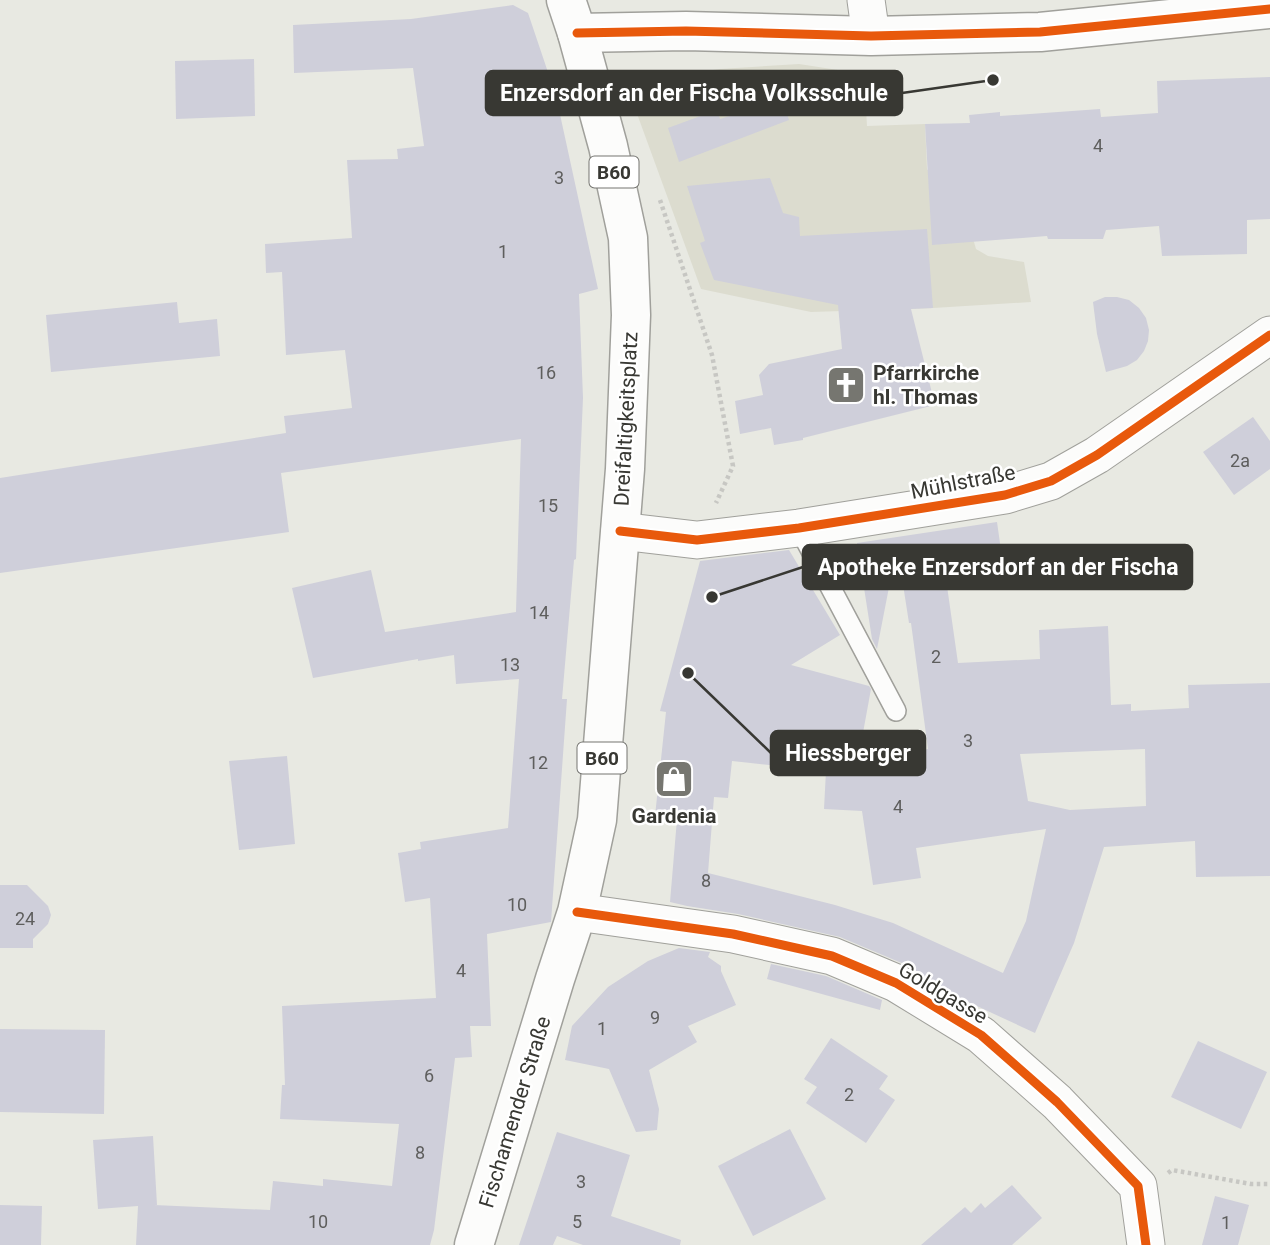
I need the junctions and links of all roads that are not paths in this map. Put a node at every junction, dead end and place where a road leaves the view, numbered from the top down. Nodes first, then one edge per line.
1 (1270, 9) edge
2 (572, 16) edge
3 (868, 18) edge
4 (1270, 335) edge
5 (799, 528) junction
6 (620, 531) junction
7 (896, 711) dead end
8 (577, 912) junction
9 (555, 979) joint
10 (474, 1245) edge
11 (1146, 1245) edge

1 - 3 main road
2 - 3 main road
2 - 6 main road, Dreifaltigkeitsplatz / B60
4 - 5 street, Mühlstraße
5 - 6 street, Mühlstraße
5 - 7 lane
6 - 8 main road, Dreifaltigkeitsplatz / B60
8 - 9 main road, Dreifaltigkeitsplatz / B60
8 - 11 street, Goldgasse
9 - 10 main road, Fischamender Straße / B60

